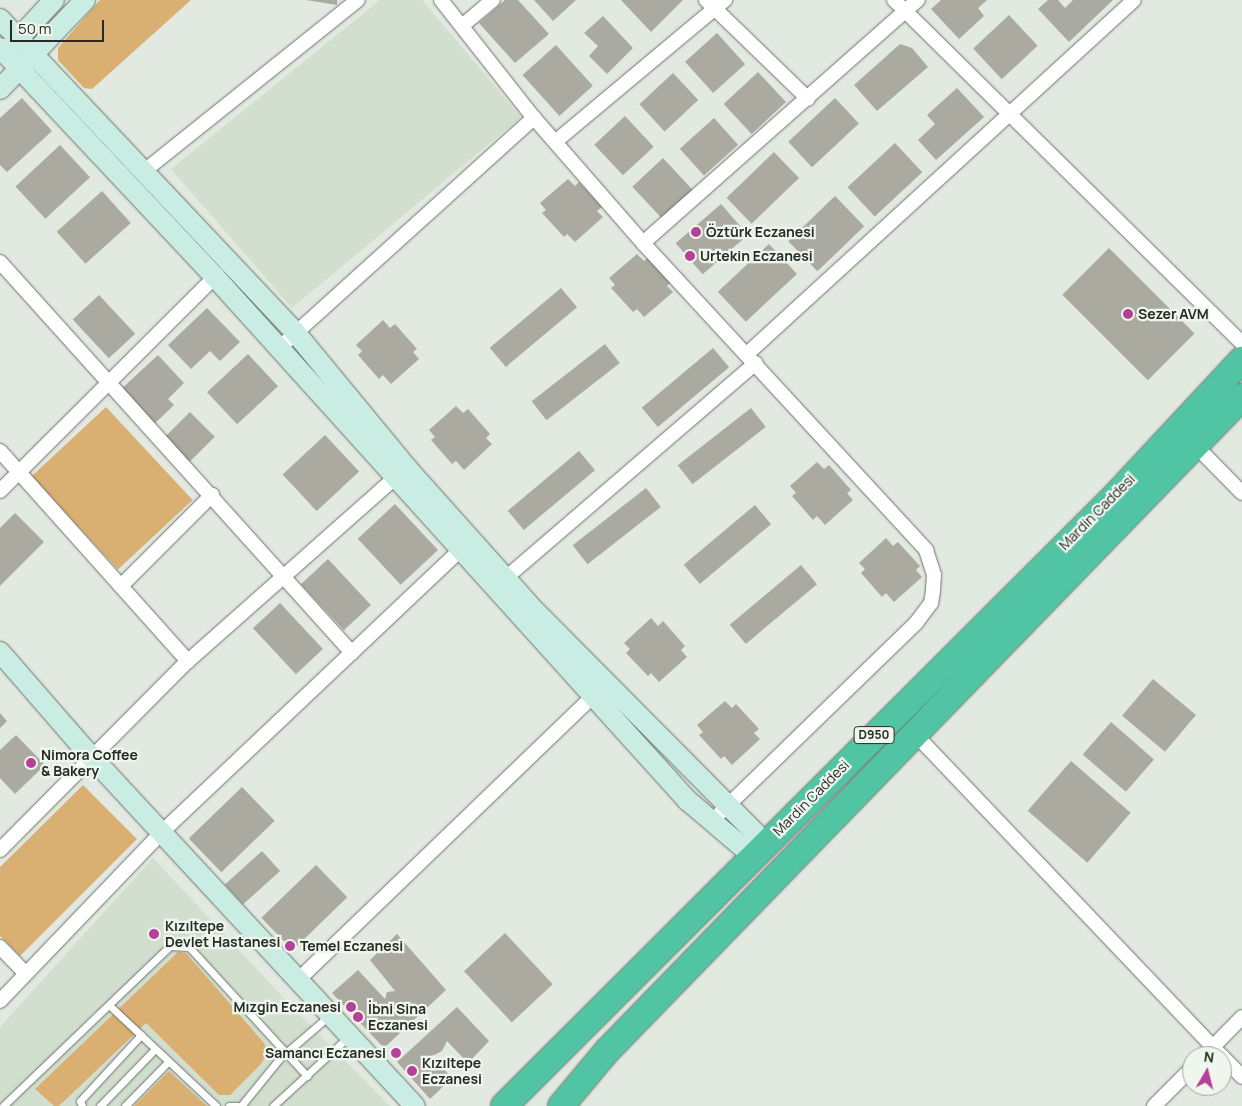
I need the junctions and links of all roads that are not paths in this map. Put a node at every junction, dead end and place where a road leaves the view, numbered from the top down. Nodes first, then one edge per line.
1 (54, 0) edge
2 (85, 0) edge
3 (358, 0) edge
4 (441, 0) edge
5 (493, 0) edge
6 (894, 0) edge
7 (918, 0) edge
8 (1134, 0) edge
9 (715, 3) edge
10 (905, 12) junction
11 (0, 19) edge
12 (463, 25) junction
13 (18, 38) junction
14 (2, 53) edge
15 (27, 62) junction
16 (0, 89) edge
17 (808, 99) junction
18 (1009, 113) junction
19 (534, 118) junction
20 (555, 142) junction
21 (143, 172) junction
22 (643, 243) junction
23 (0, 262) edge
24 (215, 277) junction
25 (295, 332) junction
26 (1242, 343) edge
27 (278, 349) junction
28 (752, 358) junction
29 (1242, 360) edge
30 (110, 383) junction
31 (1242, 398) edge
32 (1195, 445) junction
33 (0, 451) edge
34 (19, 472) junction
35 (402, 473) junction
36 (0, 491) edge
37 (1242, 493) edge
38 (212, 495) junction
39 (459, 551) junction
40 (285, 576) junction
41 (507, 577) junction
42 (121, 586) junction
43 (0, 652) edge
44 (352, 653) junction
45 (188, 661) junction
46 (592, 696) junction
47 (914, 734) junction
48 (93, 759) junction
49 (719, 814) junction
50 (164, 831) junction
51 (0, 850) edge
52 (759, 850) junction
53 (0, 947) edge
54 (26, 974) junction
55 (298, 980) junction
56 (0, 1001) edge
57 (109, 1005) junction
58 (330, 1015) junction
59 (1242, 1017) edge
60 (141, 1035) junction
61 (349, 1036) junction
62 (1207, 1046) edge
63 (1221, 1046) edge
64 (155, 1049) junction
65 (287, 1052) junction
66 (168, 1062) junction
67 (1232, 1068) edge
68 (308, 1076) junction
69 (1242, 1077) edge
70 (1182, 1078) edge
71 (3, 1106) edge
72 (82, 1106) edge
73 (100, 1106) edge
74 (125, 1106) edge
75 (216, 1106) edge
76 (229, 1106) edge
77 (240, 1106) edge
78 (273, 1106) edge
79 (415, 1106) edge
80 (504, 1106) edge
81 (561, 1106) edge
82 (1154, 1106) edge

1 - 13 street
2 - 15 street
3 - 21 street
4 - 12 street
5 - 12 street
6 - 10 street
7 - 10 street
8 - 18 street
9 - 17 street
9 - 20 street
10 - 17 street
10 - 18 street
11 - 13 street
12 - 19 street
13 - 14 street
13 - 15 street
14 - 15 street
15 - 16 street
15 - 21 street
15 - 24 street
17 - 22 street
18 - 26 street
18 - 28 street
19 - 20 street
19 - 25 street
20 - 22 street
21 - 25 street
22 - 28 street
23 - 30 street
24 - 27 street
24 - 30 street
25 - 27 street
25 - 35 street
27 - 35 street
28 - 41 street
28 - 49 street
29 - 52 highway, Mardin Caddesi / D950
30 - 34 street
30 - 38 street
31 - 32 highway, Mardin Caddesi / D950
32 - 37 street
32 - 47 highway, Mardin Caddesi / D950
33 - 34 street
34 - 36 street
34 - 42 street
35 - 39 street
35 - 40 street
35 - 41 street
38 - 40 street
38 - 42 street
39 - 44 street
39 - 46 street
40 - 44 street
40 - 45 street
41 - 49 street
42 - 45 street
43 - 48 street
44 - 50 street
45 - 48 street
46 - 49 street
46 - 55 street
47 - 62 street
47 - 81 highway, Mardin Caddesi / D950
48 - 50 street
48 - 51 street
49 - 52 street
50 - 54 street
50 - 55 street
52 - 80 highway, Mardin Caddesi / D950
53 - 54 street
54 - 56 street
55 - 58 street
57 - 60 lane
57 - 65 lane
57 - 71 lane
58 - 61 street
58 - 65 lane
59 - 63 street
60 - 64 lane
60 - 72 lane
61 - 68 lane
61 - 79 street
64 - 66 lane
64 - 73 lane
65 - 68 lane
65 - 77 lane
66 - 74 lane
66 - 75 lane
67 - 69 street
68 - 78 lane
70 - 82 street
76 - 77 lane

